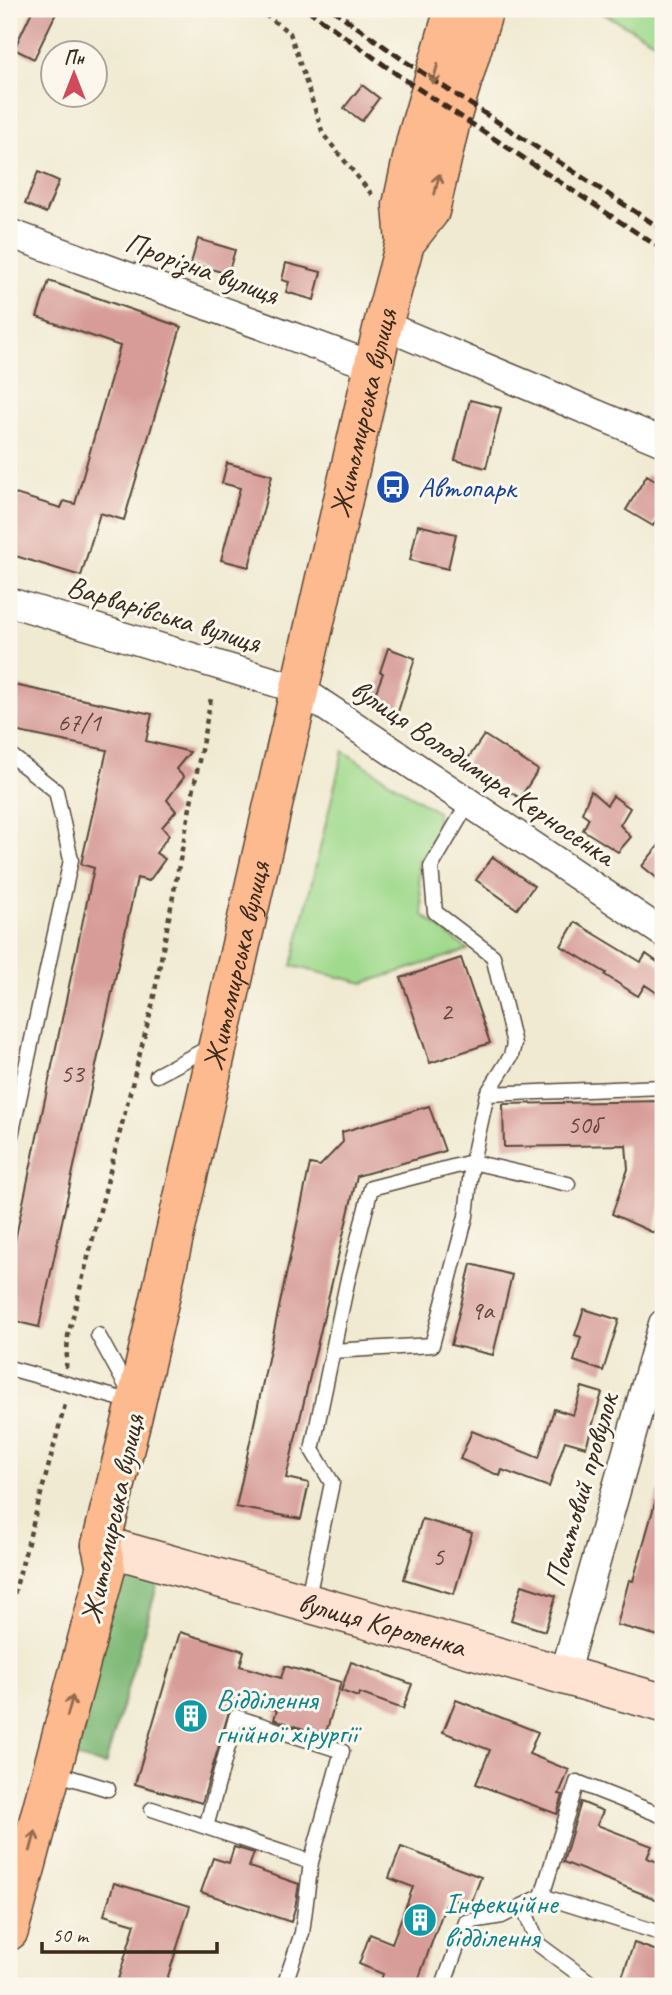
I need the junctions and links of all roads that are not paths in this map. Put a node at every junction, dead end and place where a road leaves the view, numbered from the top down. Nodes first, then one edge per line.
1 (454, 9) edge
2 (484, 9) edge
3 (9, 233) edge
4 (405, 243) junction
5 (383, 325) junction
6 (373, 366) junction
7 (663, 442) edge
8 (9, 602) edge
9 (300, 690) junction
10 (9, 754) edge
11 (469, 802) junction
12 (663, 933) edge
13 (219, 1042) junction
14 (157, 1074) dead end
15 (663, 1087) edge
16 (487, 1094) junction
17 (9, 1145) edge
18 (472, 1162) junction
19 (568, 1184) dead end
20 (663, 1324) edge
21 (98, 1335) dead end
22 (333, 1351) junction
23 (9, 1368) edge
24 (136, 1403) junction
25 (101, 1545) junction
26 (307, 1602) junction
27 (564, 1675) junction
28 (663, 1703) edge
29 (52, 1772) junction
30 (108, 1789) dead end
31 (152, 1809) dead end
32 (663, 1816) edge
33 (206, 1827) junction
34 (9, 1838) edge
35 (311, 1862) junction
36 (542, 1896) junction
37 (523, 1906) junction
38 (9, 1931) edge
39 (663, 1934) edge
40 (284, 1986) edge
41 (443, 1986) edge
42 (595, 1986) edge

1 -> 4 main road
4 -> 2 main road, Житомирська вулиця
3 - 6 street, Прорізна вулиця
4 - 5 main road, Житомирська вулиця
5 - 6 main road, Житомирська вулиця
5 - 7 street
6 - 9 main road, Житомирська вулиця
8 - 9 street, Варварівська вулиця
9 - 11 street, вулиця Володимира Керносенка
9 - 13 main road, Житомирська вулиця
10 - 17 lane
11 - 12 street, вулиця Володимира Керносенка
11 - 16 lane
13 - 14 lane
13 - 24 main road, Житомирська вулиця
15 - 16 lane
16 - 18 lane
18 - 19 lane
18 - 22 lane
18 - 22 lane
20 - 27 street, Поштовий провулок
21 - 24 lane
22 - 26 lane
23 - 24 lane
24 - 25 main road, Житомирська вулиця
25 - 26 main road, вулиця Короленка
29 -> 25 main road, Житомирська вулиця
25 - 34 main road
26 - 27 main road, вулиця Короленка
27 - 28 main road, вулиця Короленка
29 - 30 lane
38 -> 29 main road, Житомирська вулиця
31 - 33 lane
32 - 36 lane
33 - 35 lane
33 - 35 lane
35 - 40 lane
36 - 37 lane
36 - 39 lane
37 - 41 lane
37 - 42 lane

